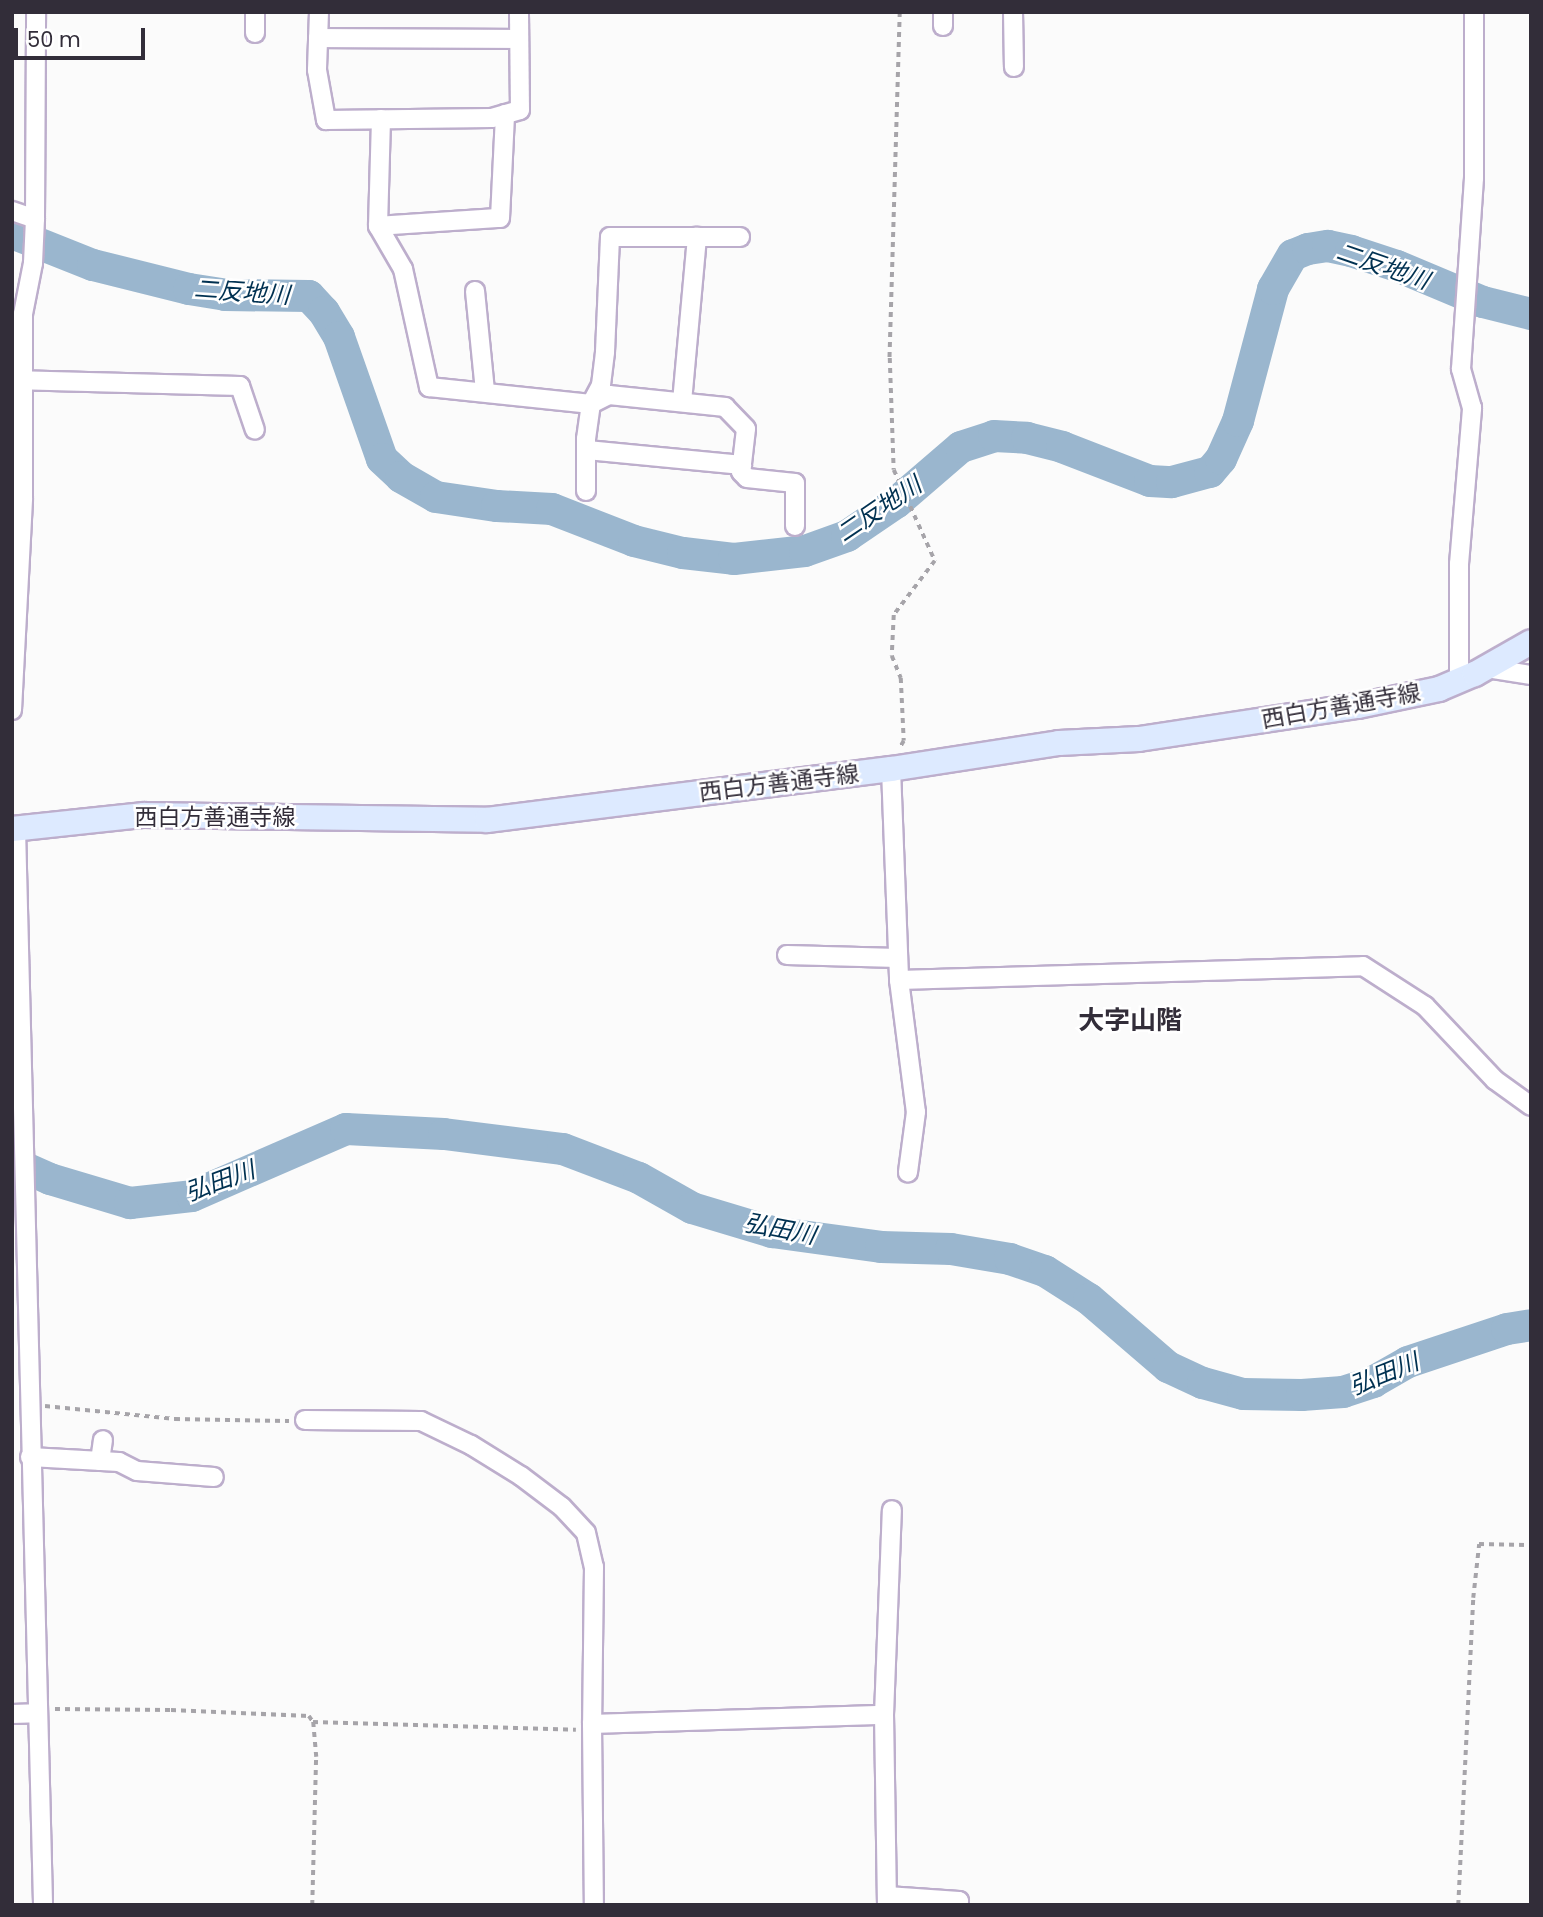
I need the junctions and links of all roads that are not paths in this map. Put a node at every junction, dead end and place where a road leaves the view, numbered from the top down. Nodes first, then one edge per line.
1 (36, 12) edge
2 (255, 12) edge
3 (319, 12) edge
4 (519, 12) edge
5 (1013, 12) edge
6 (1474, 12) edge
7 (254, 33) dead end
8 (318, 38) junction
9 (519, 39) junction
10 (1014, 67) dead end
11 (505, 114) junction
12 (381, 119) junction
13 (12, 211) edge
14 (35, 220) junction
15 (378, 226) junction
16 (697, 237) junction
17 (740, 237) dead end
18 (475, 291) dead end
19 (18, 380) edge
20 (485, 392) junction
21 (682, 402) junction
22 (591, 404) junction
23 (255, 430) dead end
24 (587, 450) junction
25 (742, 465) junction
26 (586, 491) dead end
27 (795, 526) dead end
28 (1531, 642) edge
29 (1487, 668) junction
30 (1531, 675) edge
31 (1459, 680) junction
32 (12, 710) edge
33 (891, 769) junction
34 (14, 829) edge
35 (788, 955) dead end
36 (898, 958) junction
37 (899, 980) junction
38 (1531, 1106) edge
39 (908, 1171) dead end
40 (20, 1188) edge
41 (305, 1420) road end
42 (103, 1440) dead end
43 (30, 1457) junction
44 (100, 1461) junction
45 (214, 1476) dead end
46 (892, 1510) dead end
47 (36, 1711) junction
48 (12, 1714) edge
49 (884, 1715) junction
50 (592, 1727) junction
51 (887, 1900) edge
52 (43, 1905) edge
53 (594, 1905) edge
54 (958, 1905) edge

1 - 14 street
2 - 7 street
3 - 8 street
4 - 9 street
5 - 10 street
6 - 31 street
8 - 9 street
8 - 12 street
9 - 11 street
11 - 12 street
11 - 15 street
12 - 15 street
13 - 14 street
14 - 19 street
15 - 20 street
16 - 17 street
16 - 21 street
16 - 22 street
18 - 20 street
19 - 23 street
19 - 32 street
20 - 22 street
21 - 22 street
21 - 25 street
22 - 24 street
24 - 25 street
24 - 26 street
25 - 27 street
28 - 29 main road, 西白方善通寺線
29 - 30 street
29 - 31 main road, 西白方善通寺線
31 - 33 main road, 西白方善通寺線
33 - 34 main road, 西白方善通寺線
33 - 36 street
34 - 40 street
35 - 36 street
36 - 37 street
37 - 38 street
37 - 39 street
40 - 43 street
41 - 50 street
42 - 44 street
43 - 44 street
43 - 47 street
44 - 45 street
46 - 49 street
47 - 48 street
47 - 52 street
49 - 50 street
49 - 51 street
50 - 53 street
51 - 54 street

